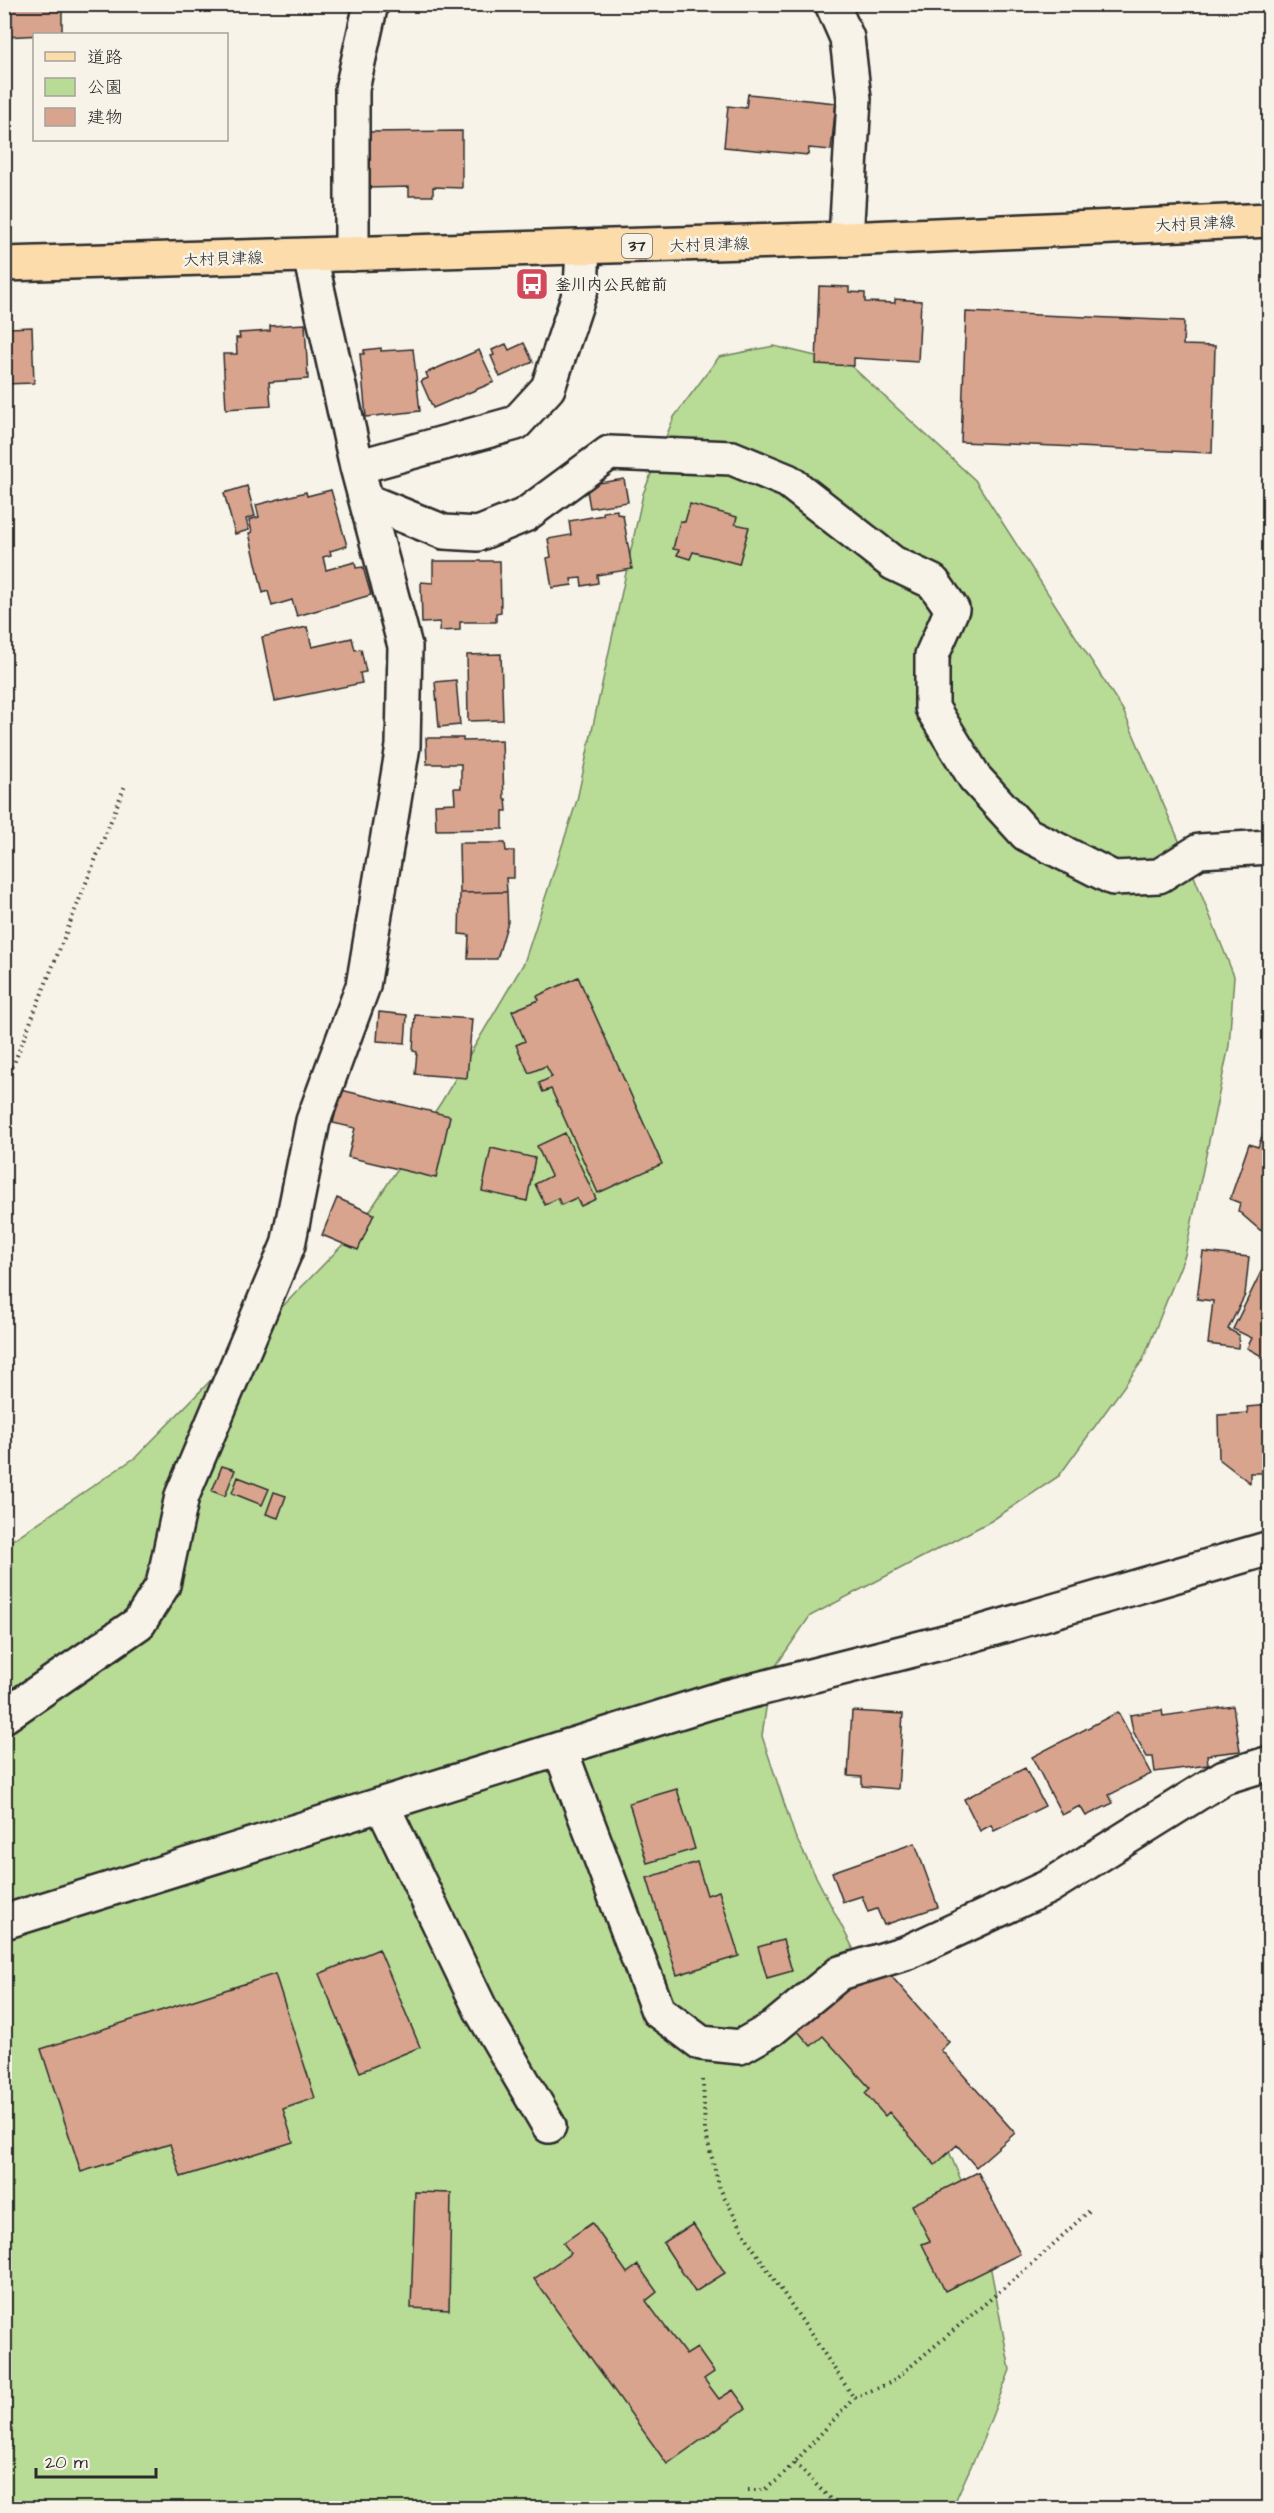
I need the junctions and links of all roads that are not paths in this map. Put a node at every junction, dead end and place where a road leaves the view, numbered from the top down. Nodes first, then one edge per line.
1 (371, 4) edge
2 (832, 4) edge
3 (1269, 220) edge
4 (846, 239) junction
5 (583, 248) junction
6 (352, 255) junction
7 (310, 256) junction
8 (4, 264) edge
9 (357, 467) junction
10 (367, 501) junction
11 (1269, 847) edge
12 (1269, 1548) edge
13 (4, 1716) edge
14 (560, 1749) junction
15 (1269, 1763) edge
16 (382, 1805) junction
17 (4, 1922) edge
18 (549, 2126) dead end

1 - 6 street
2 - 4 street
3 - 4 main road, 大村貝津線 / 37
4 - 5 main road, 大村貝津線 / 37
5 - 6 main road, 大村貝津線 / 37
5 - 9 street
6 - 7 main road, 大村貝津線 / 37
7 - 8 main road, 大村貝津線 / 37
7 - 9 street
9 - 10 street
10 - 11 street
10 - 13 street
12 - 14 street
14 - 15 street
14 - 16 street
16 - 17 street
16 - 18 street

